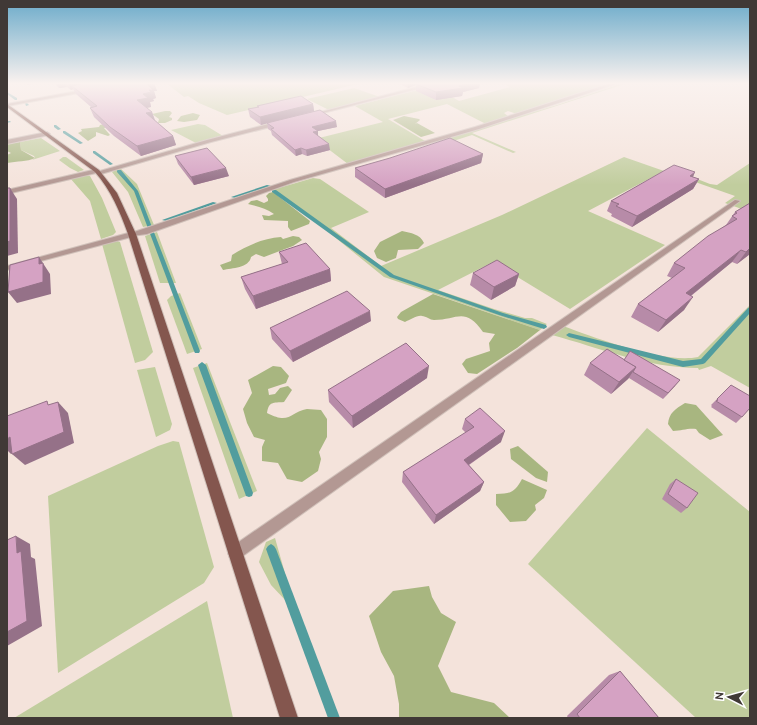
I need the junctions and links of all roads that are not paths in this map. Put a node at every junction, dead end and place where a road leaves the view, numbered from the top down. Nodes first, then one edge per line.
1 (23, 117) edge
2 (512, 117) edge
3 (289, 121) edge
4 (47, 134) junction
5 (7, 142) edge
6 (98, 172) junction
7 (7, 192) edge
8 (737, 201) dead end
9 (132, 234) junction
10 (7, 268) edge
11 (235, 553) junction
12 (289, 718) edge

1 - 4 main road
2 - 9 street
3 - 6 street
4 - 5 street
4 - 6 main road
6 - 7 street
6 - 9 main road
8 - 11 street
9 - 10 street
9 - 11 main road
11 - 12 main road

